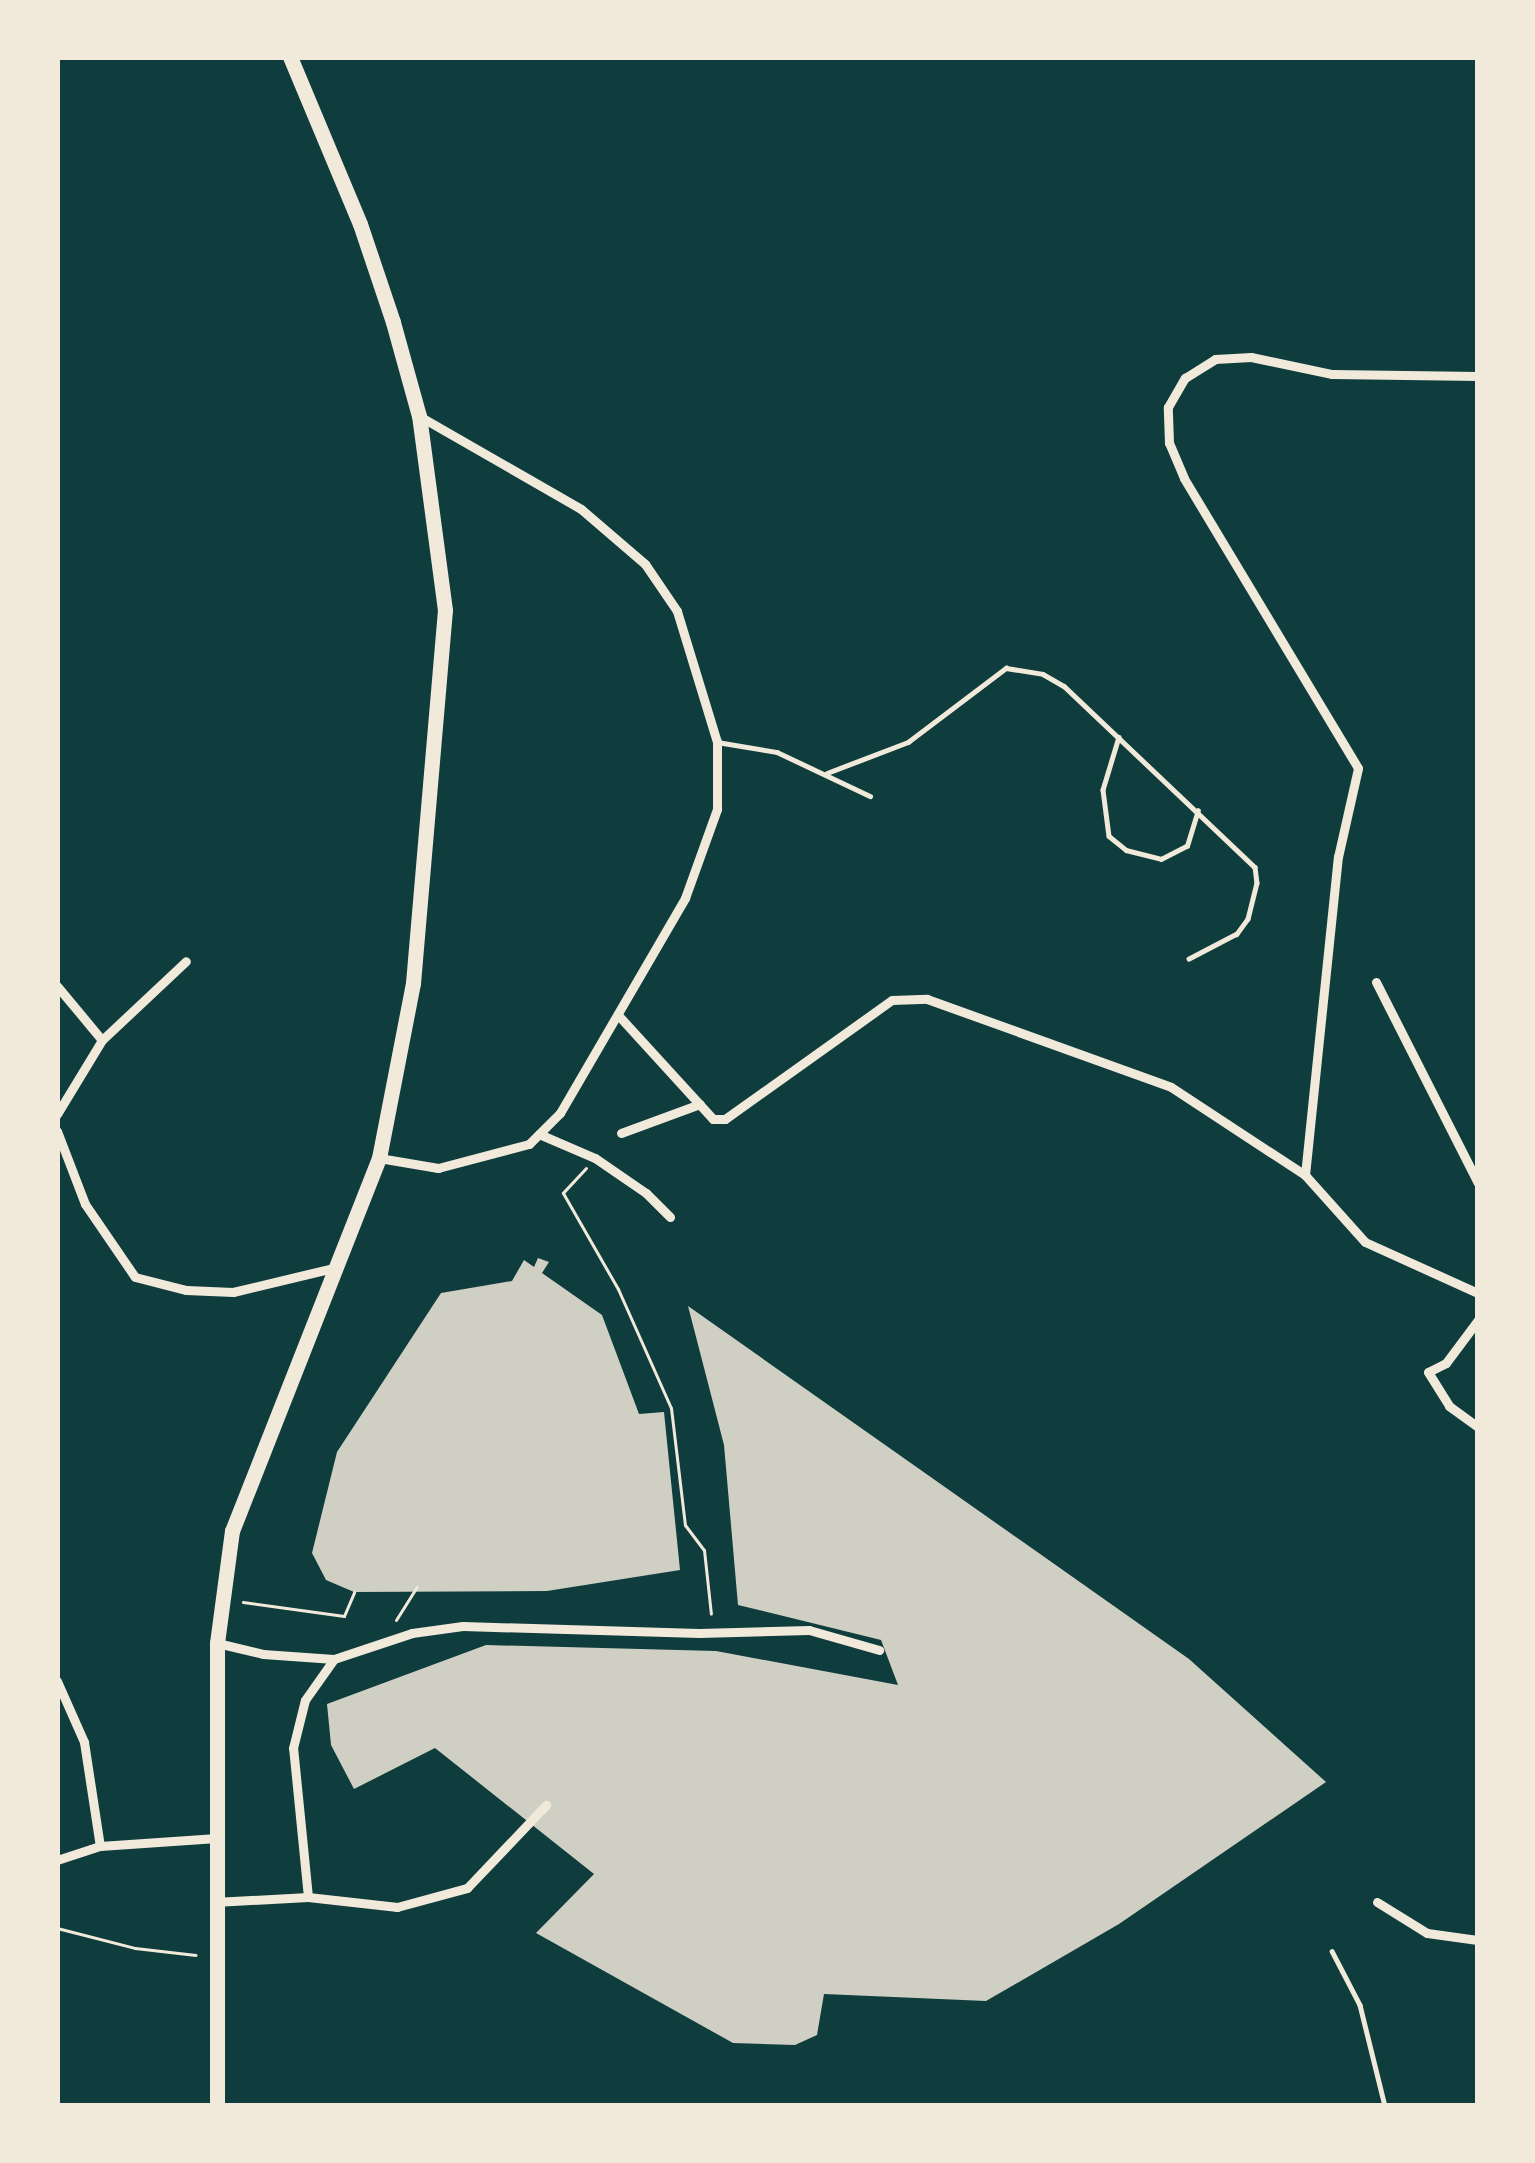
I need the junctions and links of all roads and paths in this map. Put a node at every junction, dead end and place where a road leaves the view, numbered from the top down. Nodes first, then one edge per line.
1 (290, 57) edge
2 (1478, 376) edge
3 (419, 416) junction
4 (1119, 737) junction
5 (717, 742) junction
6 (827, 773) junction
7 (870, 796) dead end
8 (1198, 811) junction
9 (1189, 959) dead end
10 (186, 962) dead end
11 (1376, 982) dead end
12 (57, 986) edge
13 (618, 1015) junction
14 (102, 1040) junction
15 (700, 1104) junction
16 (57, 1114) edge
17 (57, 1131) edge
18 (621, 1132) dead end
19 (539, 1134) junction
20 (380, 1157) junction
21 (595, 1158) junction
22 (1305, 1175) junction
23 (1478, 1184) edge
24 (670, 1217) dead end
25 (339, 1267) junction
26 (1478, 1293) edge
27 (1478, 1320) edge
28 (1478, 1427) edge
29 (354, 1592) dead end
30 (223, 1600) junction
31 (712, 1634) junction
32 (218, 1643) junction
33 (879, 1650) dead end
34 (334, 1659) junction
35 (57, 1681) edge
36 (546, 1805) dead end
37 (218, 1838) junction
38 (100, 1846) junction
39 (57, 1860) edge
40 (308, 1897) junction
41 (1377, 1902) dead end
42 (214, 1903) junction
43 (57, 1928) edge
44 (1478, 1940) edge
45 (1332, 1951) dead end
46 (215, 1958) junction
47 (218, 2106) edge
48 (1385, 2106) edge

1 - 3 main road
2 - 22 street
3 - 5 street
3 - 20 main road
4 - 6 lane
4 - 8 lane
4 - 8 lane
5 - 6 lane
5 - 13 street
6 - 7 lane
8 - 9 lane
10 - 14 street
11 - 23 street
12 - 14 street
13 - 15 street
13 - 19 street
14 - 16 street
15 - 18 street
15 - 22 street
17 - 25 street
19 - 20 street
19 - 21 street
20 - 25 main road
21 - 24 street
21 - 31 path
22 - 26 street
25 - 30 main road
27 - 28 street
29 - 30 path
30 - 32 main road
31 - 33 street
31 - 34 street
32 - 34 street
32 - 37 main road
34 - 40 street
35 - 38 street
36 - 40 street
37 - 38 street
37 - 42 main road
38 - 39 street
40 - 42 street
41 - 44 street
42 - 46 main road
43 - 46 path
45 - 48 lane
46 - 47 main road

